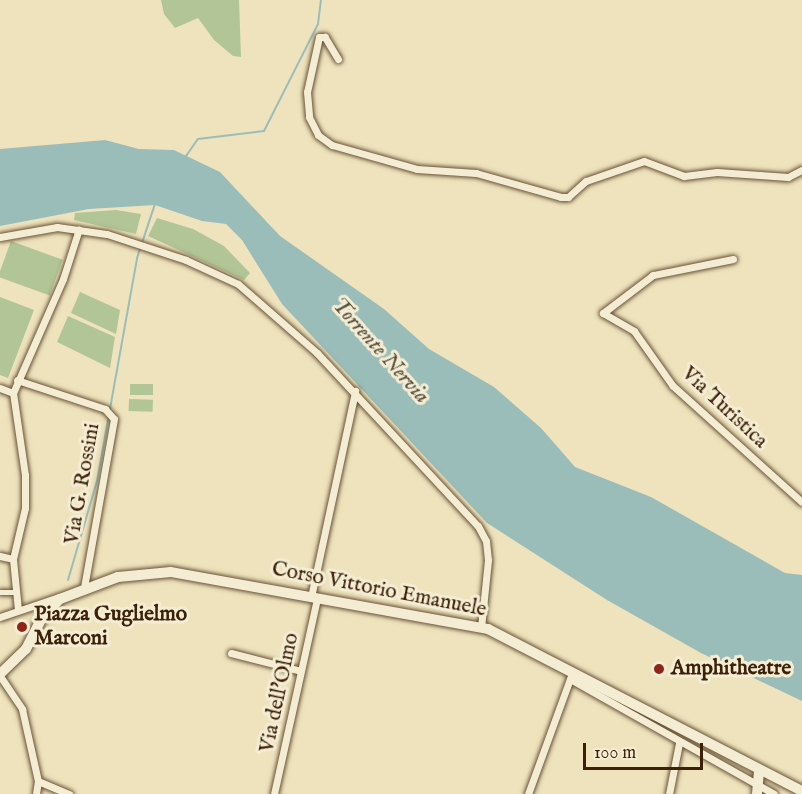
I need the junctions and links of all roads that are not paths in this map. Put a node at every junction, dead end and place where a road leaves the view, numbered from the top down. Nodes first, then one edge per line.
1 (338, 59) dead end
2 (802, 170) edge
3 (80, 229) junction
4 (0, 237) edge
5 (733, 259) dead end
6 (17, 380) junction
7 (0, 388) edge
8 (355, 391) junction
9 (13, 393) junction
10 (802, 502) edge
11 (0, 556) edge
12 (13, 559) junction
13 (84, 588) junction
14 (0, 592) edge
15 (16, 592) junction
16 (314, 597) junction
17 (53, 601) junction
18 (18, 610) junction
19 (0, 617) edge
20 (481, 628) junction
21 (231, 653) dead end
22 (301, 671) junction
23 (0, 675) edge
24 (571, 676) junction
25 (628, 703) junction
26 (616, 705) junction
27 (679, 743) junction
28 (758, 776) junction
29 (38, 781) junction
30 (802, 791) edge
31 (36, 794) edge
32 (69, 794) edge
33 (274, 794) edge
34 (528, 794) edge
35 (669, 794) edge
36 (757, 794) edge
37 (774, 794) edge

1 - 2 street
3 - 4 street
3 - 6 street
3 - 8 street
5 - 10 street, Via Turistica
6 - 9 street
6 - 13 street, Via G. Rossini
7 - 9 street
8 - 16 street, Via dell'Olmo
8 - 20 street
9 - 12 street
11 - 12 street
12 - 15 street
13 - 16 main road, Corso Vittorio Emanuele
13 - 17 main road, Corso Vittorio Emanuele
14 - 15 street
15 - 18 street
16 - 20 main road, Corso Vittorio Emanuele
16 - 22 street, Via dell'Olmo
17 - 18 street
17 - 23 main road
18 - 19 street
20 - 24 main road, Corso Vittorio Emanuele
21 - 22 street
22 - 33 street, Via dell'Olmo
23 - 29 street
24 - 25 main road, Corso Vittorio Emanuele
24 - 26 street
24 - 34 street
25 - 26 street
25 - 28 main road, Corso Vittorio Emanuele
26 - 27 street
27 - 28 street
27 - 35 street
28 - 30 main road, Corso Vittorio Emanuele
28 - 36 main road
28 - 37 street
29 - 31 street
29 - 32 street

